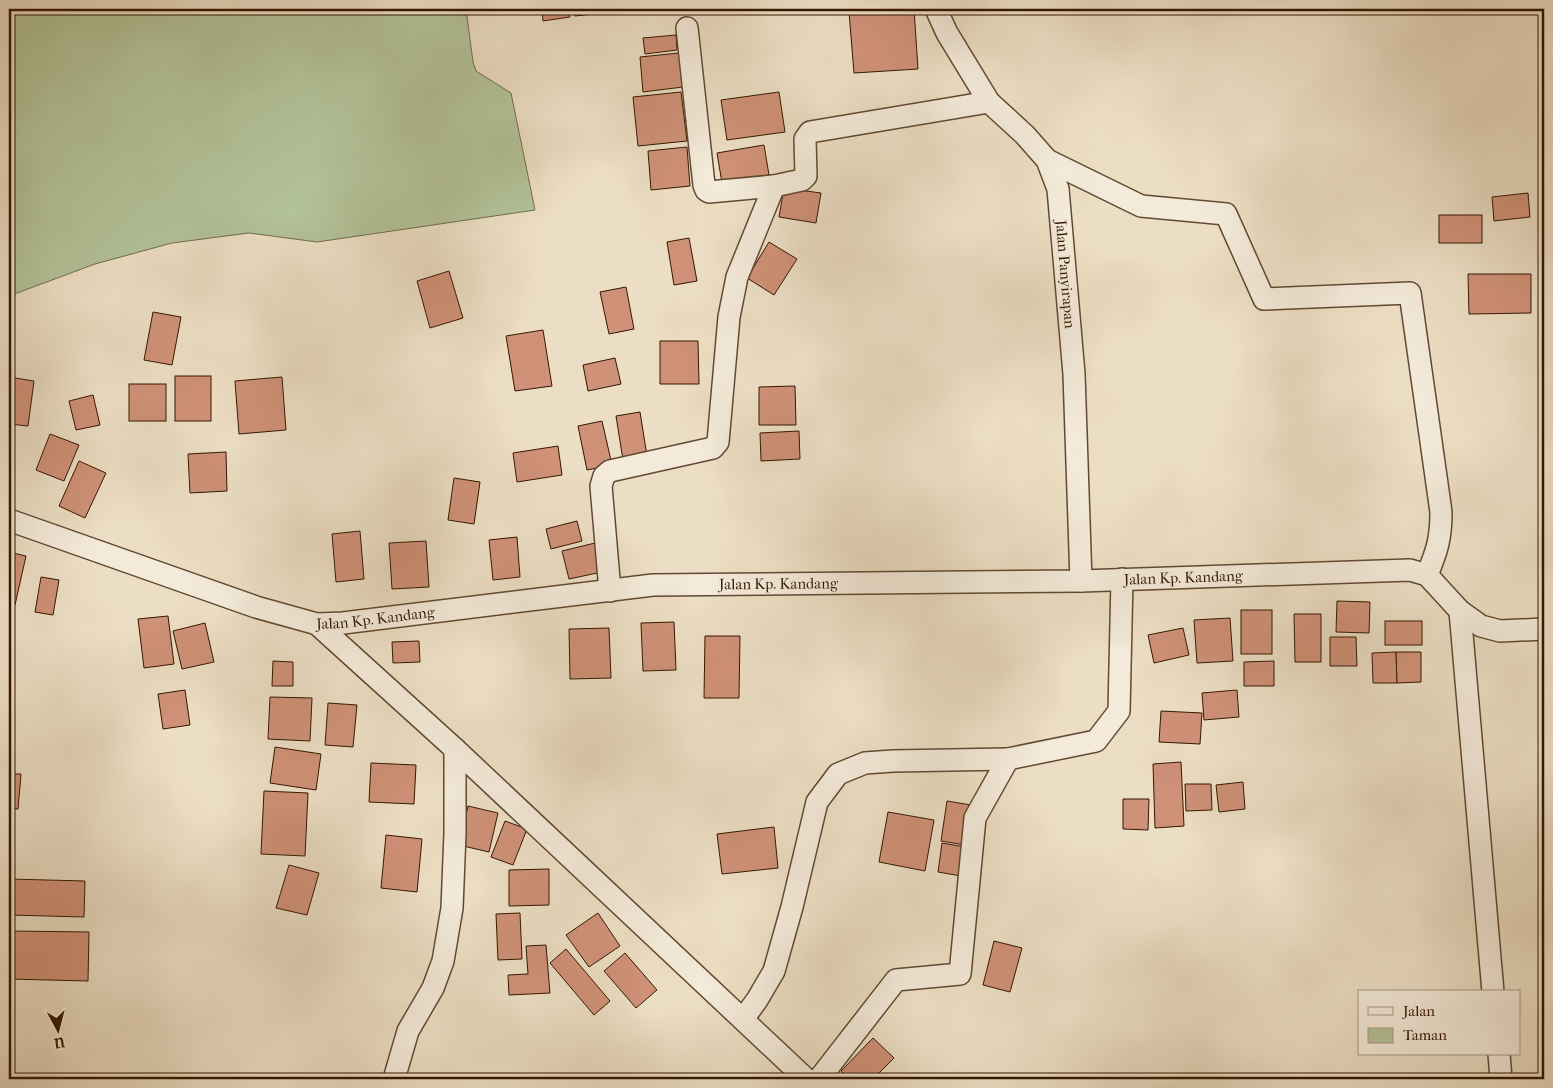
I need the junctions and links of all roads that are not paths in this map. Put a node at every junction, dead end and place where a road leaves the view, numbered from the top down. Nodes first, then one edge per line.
1 (936, 9) edge
2 (687, 28) dead end
3 (989, 102) junction
4 (1047, 160) junction
5 (774, 186) junction
6 (9, 520) edge
7 (1427, 575) junction
8 (1122, 580) junction
9 (1081, 581) junction
10 (610, 591) junction
11 (1460, 611) junction
12 (317, 624) junction
13 (1544, 629) edge
14 (455, 749) junction
15 (1008, 759) junction
16 (1493, 990) edge
17 (743, 1019) junction
18 (1499, 1056) edge
19 (394, 1079) edge
20 (806, 1079) edge
21 (819, 1079) edge
22 (1501, 1079) edge

1 - 3 street, Jalan Panyirapan
2 - 5 street
3 - 4 street, Jalan Panyirapan
3 - 5 street
4 - 7 street
4 - 9 street, Jalan Panyirapan
5 - 10 street
6 - 12 street, Jalan Kp. Kandang
7 - 8 street, Jalan Kp. Kandang
7 - 11 street
8 - 9 street, Jalan Kp. Kandang
8 - 15 street
9 - 10 street, Jalan Kp. Kandang
10 - 12 street, Jalan Kp. Kandang
11 - 13 street
11 - 16 street
12 - 14 street
14 - 17 street
14 - 19 street
15 - 17 street
15 - 21 street
17 - 20 street
18 - 22 street

